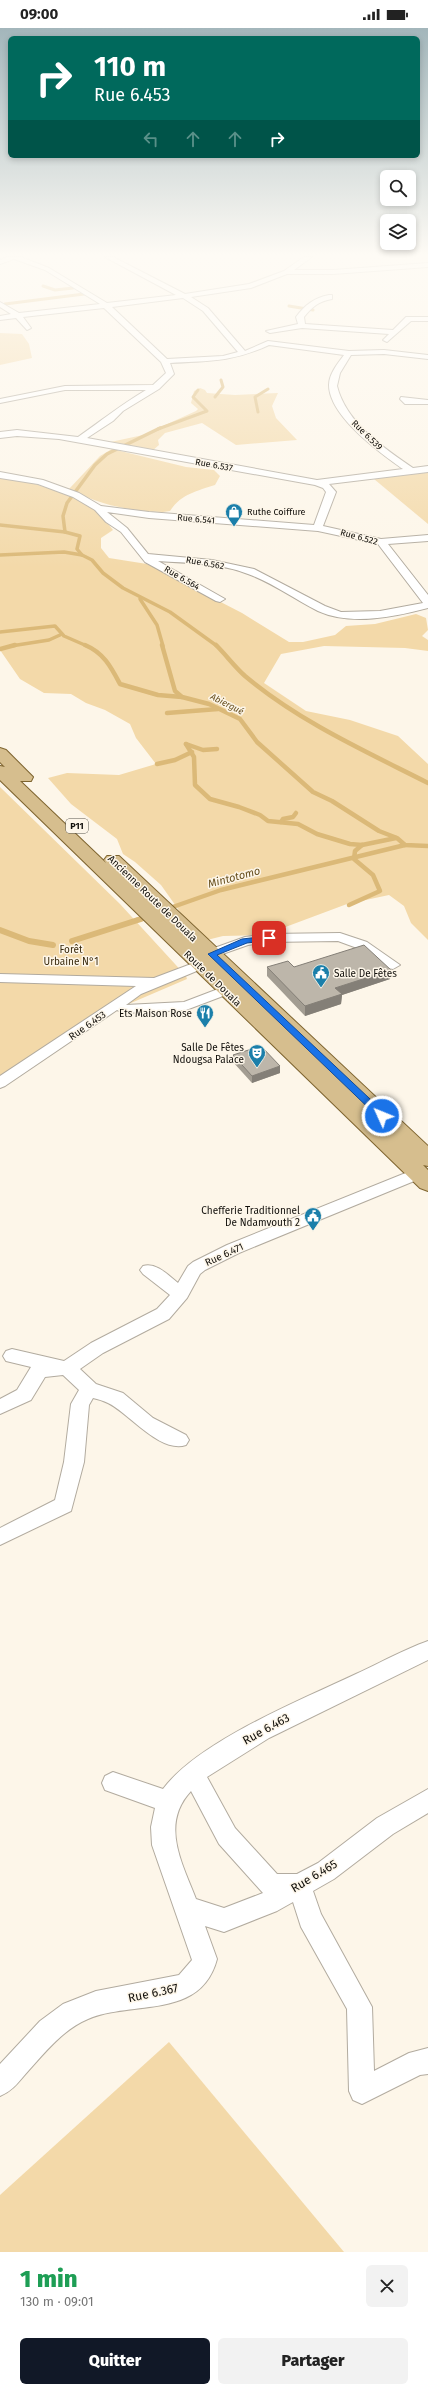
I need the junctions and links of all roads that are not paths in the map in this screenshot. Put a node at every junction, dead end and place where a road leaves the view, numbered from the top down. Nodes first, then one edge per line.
1 (165, 361) joint
2 (174, 361) edge
3 (344, 361) edge
4 (57, 381) dead end
5 (156, 387) junction
6 (63, 388) junction
7 (404, 399) dead end
8 (0, 401) edge
9 (428, 402) edge
10 (0, 436) edge
11 (79, 440) junction
12 (428, 469) edge
13 (411, 470) junction
14 (0, 474) edge
15 (317, 483) junction
16 (98, 508) junction
17 (318, 528) junction
18 (428, 538) edge
19 (381, 542) junction
20 (144, 557) junction
21 (220, 599) dead end
22 (428, 602) edge
23 (428, 605) edge
24 (0, 753) edge
25 (0, 771) edge
26 (157, 912) junction
27 (205, 959) junction
28 (392, 965) dead end
29 (0, 978) edge
30 (154, 982) junction
31 (226, 990) junction
32 (124, 1009) dead end
33 (0, 1083) edge
34 (425, 1172) edge
35 (149, 1270) dead end
36 (181, 1294) junction
37 (12, 1356) dead end
38 (67, 1368) junction
39 (89, 1389) junction
40 (0, 1407) edge
41 (179, 1440) dead end
42 (0, 1537) edge
43 (428, 1650) edge
44 (193, 1773) junction
45 (113, 1783) dead end
46 (428, 1800) edge
47 (168, 1801) junction
48 (300, 1886) junction
49 (188, 1909) junction
50 (428, 2061) edge
51 (0, 2083) edge

1 - 2 street
1 - 5 street
3 - 13 street, Rue 6.539
4 - 6 street
5 - 6 street
5 - 11 street
6 - 8 street
7 - 9 street
10 - 11 street, Rue 6.537
11 - 15 street, Rue 6.537
12 - 13 street, Rue 6.537
13 - 15 street, Rue 6.537
14 - 16 street
15 - 17 street
16 - 17 street, Rue 6.541
16 - 20 street
17 - 19 street, Rue 6.522
18 - 19 street
19 - 22 street, Rue 6.522
20 - 21 street, Rue 6.564
20 - 23 street, Rue 6.562
24 - 26 main road, Ancienne Route de Douala / P11
25 - 26 main road, Route de Douala / P11
26 - 27 main road, Route de Douala / P11
27 - 28 street, Rue 6.453
27 - 30 street, Rue 6.453
27 - 31 main road, Route de Douala / P11
27 - 34 main road, P11
29 - 30 street
30 - 33 street, Rue 6.453
31 - 32 street
31 - 34 main road, Route de Douala / P11
34 - 36 street, Rue 6.471
35 - 36 street
36 - 38 street, Rue 6.471
37 - 38 street
38 - 39 street
38 - 40 street, Rue 6.471
39 - 41 street
39 - 42 street
43 - 44 street, Rue 6.463
44 - 47 street, Rue 6.463
44 - 48 street
45 - 47 street
46 - 48 street, Rue 6.465
47 - 49 street, Rue 6.367
48 - 49 street, Rue 6.465
48 - 50 street
49 - 51 street, Rue 6.367

